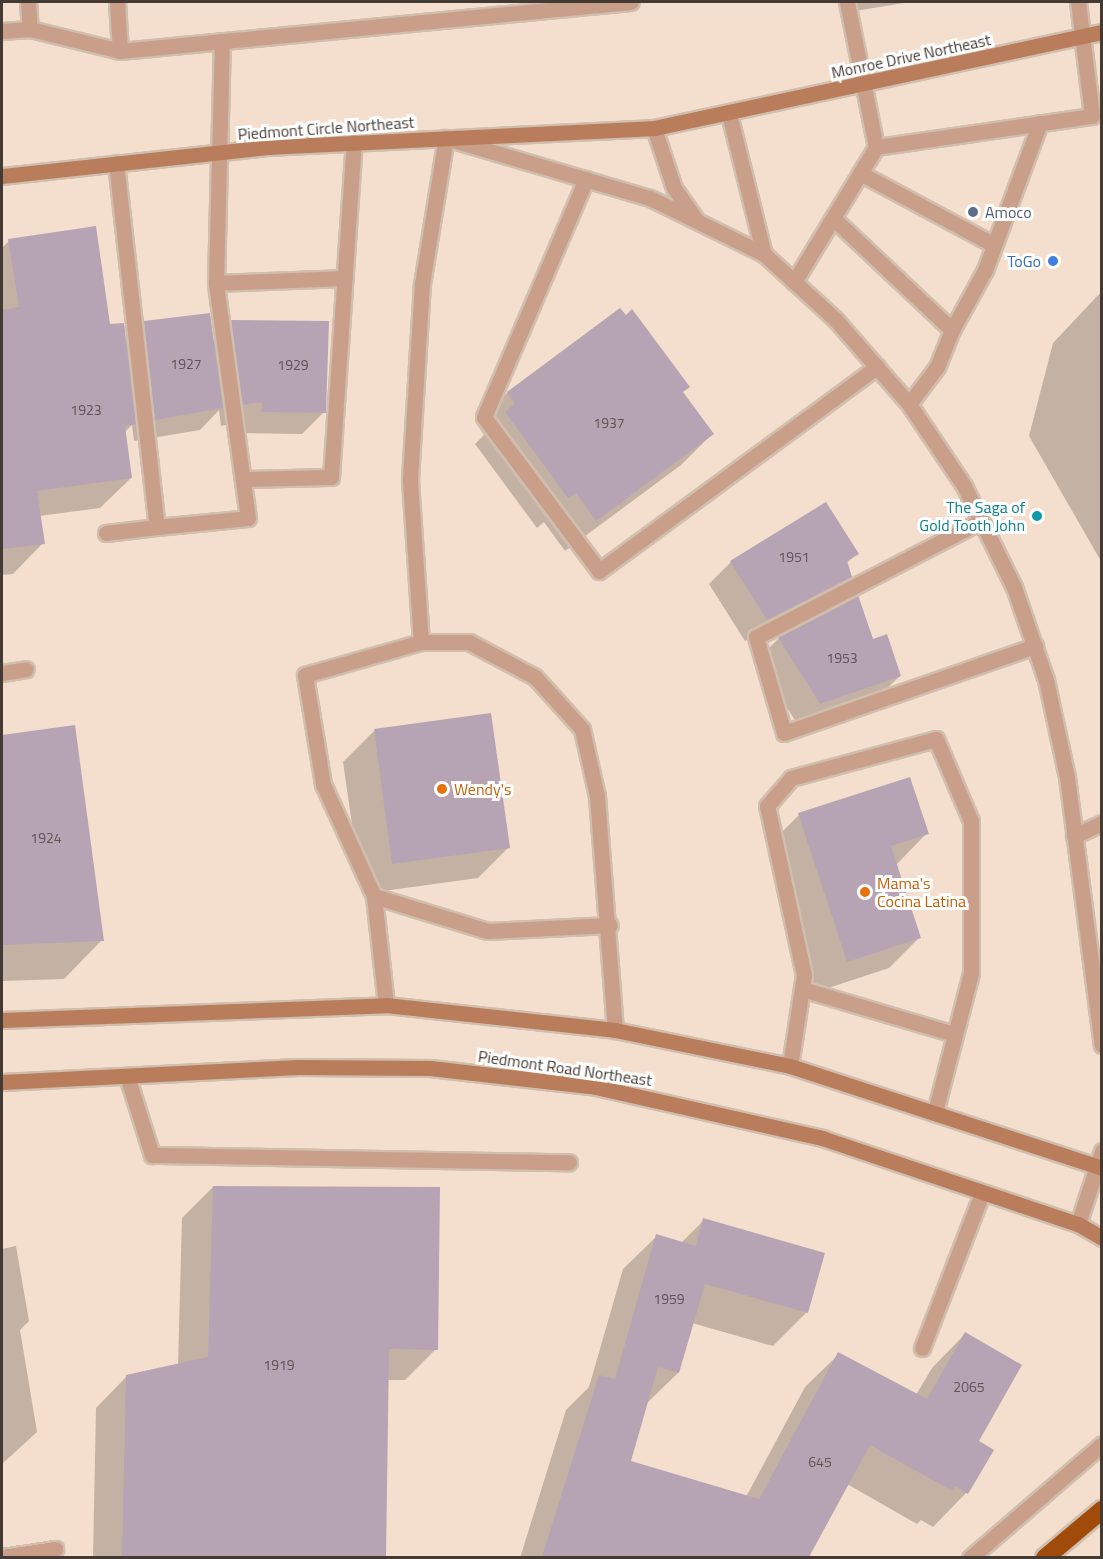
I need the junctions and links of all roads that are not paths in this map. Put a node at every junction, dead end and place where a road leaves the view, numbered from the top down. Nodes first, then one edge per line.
1 (28, 2) edge
2 (117, 2) edge
3 (631, 2) edge
4 (847, 2) edge
5 (1078, 2) edge
6 (30, 29) junction
7 (2, 31) edge
8 (1101, 32) edge
9 (1083, 36) junction
10 (222, 41) junction
11 (120, 51) junction
12 (862, 85) junction
13 (729, 114) junction
14 (1040, 123) junction
15 (654, 128) junction
16 (446, 138) junction
17 (354, 142) junction
18 (876, 147) junction
19 (223, 153) junction
20 (116, 163) junction
21 (860, 173) junction
22 (2, 176) edge
23 (586, 179) junction
24 (832, 218) junction
25 (696, 220) junction
26 (994, 245) junction
27 (764, 254) junction
28 (345, 278) junction
29 (794, 282) junction
30 (216, 283) junction
31 (952, 330) junction
32 (877, 367) junction
33 (909, 404) junction
34 (244, 479) junction
35 (981, 521) junction
36 (157, 527) junction
37 (106, 533) dead end
38 (421, 642) junction
39 (1035, 646) junction
40 (26, 669) dead end
41 (2, 673) edge
42 (1101, 823) edge
43 (1074, 836) junction
44 (374, 896) junction
45 (610, 925) junction
46 (802, 989) junction
47 (386, 1005) junction
48 (1099, 1011) edge
49 (2, 1020) edge
50 (615, 1030) junction
51 (954, 1034) junction
52 (1101, 1045) edge
53 (790, 1066) junction
54 (128, 1079) junction
55 (2, 1082) edge
56 (935, 1112) junction
57 (569, 1162) dead end
58 (1100, 1162) edge
59 (982, 1193) junction
60 (1078, 1224) junction
61 (1101, 1238) edge
62 (922, 1348) dead end
63 (1101, 1444) edge
64 (1101, 1510) edge
65 (55, 1549) dead end
66 (2, 1557) edge
67 (970, 1557) edge
68 (1046, 1557) edge

1 - 6 street
2 - 11 street
3 - 10 street
4 - 12 street
5 - 9 street
6 - 7 street
6 - 11 street
8 - 9 main road, Monroe Drive Northeast
9 - 12 main road, Monroe Drive Northeast
9 - 14 street
10 - 11 street
10 - 19 street
12 - 13 main road, Monroe Drive Northeast
12 - 18 street
13 - 15 main road, Piedmont Circle Northeast
13 - 27 street
14 - 18 street
14 - 26 street
15 - 16 main road, Piedmont Circle Northeast
15 - 25 street
16 - 17 main road, Piedmont Circle Northeast
16 - 23 street
16 - 38 street
17 - 19 main road, Piedmont Circle Northeast
17 - 28 street
18 - 21 street
19 - 20 main road, Piedmont Circle Northeast
19 - 30 street
20 - 22 main road, Piedmont Circle Northeast
20 - 36 street
21 - 24 street
21 - 26 street
23 - 25 street
23 - 32 street
24 - 29 street
24 - 31 street
25 - 27 street
26 - 31 street
27 - 29 street
28 - 30 street
28 - 34 street
29 - 32 street
30 - 34 street
31 - 33 street
32 - 33 street
33 - 35 street
34 - 36 street
35 - 39 street
35 - 39 street
36 - 37 street
38 - 44 street
38 - 45 street
39 - 43 street
40 - 41 street
42 - 43 street
43 - 48 street
44 - 45 street
44 - 47 street
45 - 50 street
46 - 51 street
46 - 51 street
46 - 53 street
47 - 49 main road
47 - 50 main road
48 - 52 street
50 - 53 main road
51 - 56 street
53 - 56 main road
54 - 55 main road, Piedmont Road Northeast
54 - 57 street
54 - 59 main road, Piedmont Road Northeast
56 - 58 main road
58 - 60 street
59 - 60 main road, Piedmont Road Northeast
59 - 62 street
60 - 61 main road, Piedmont Road Northeast
63 - 67 street
64 - 68 highway
65 - 66 street

